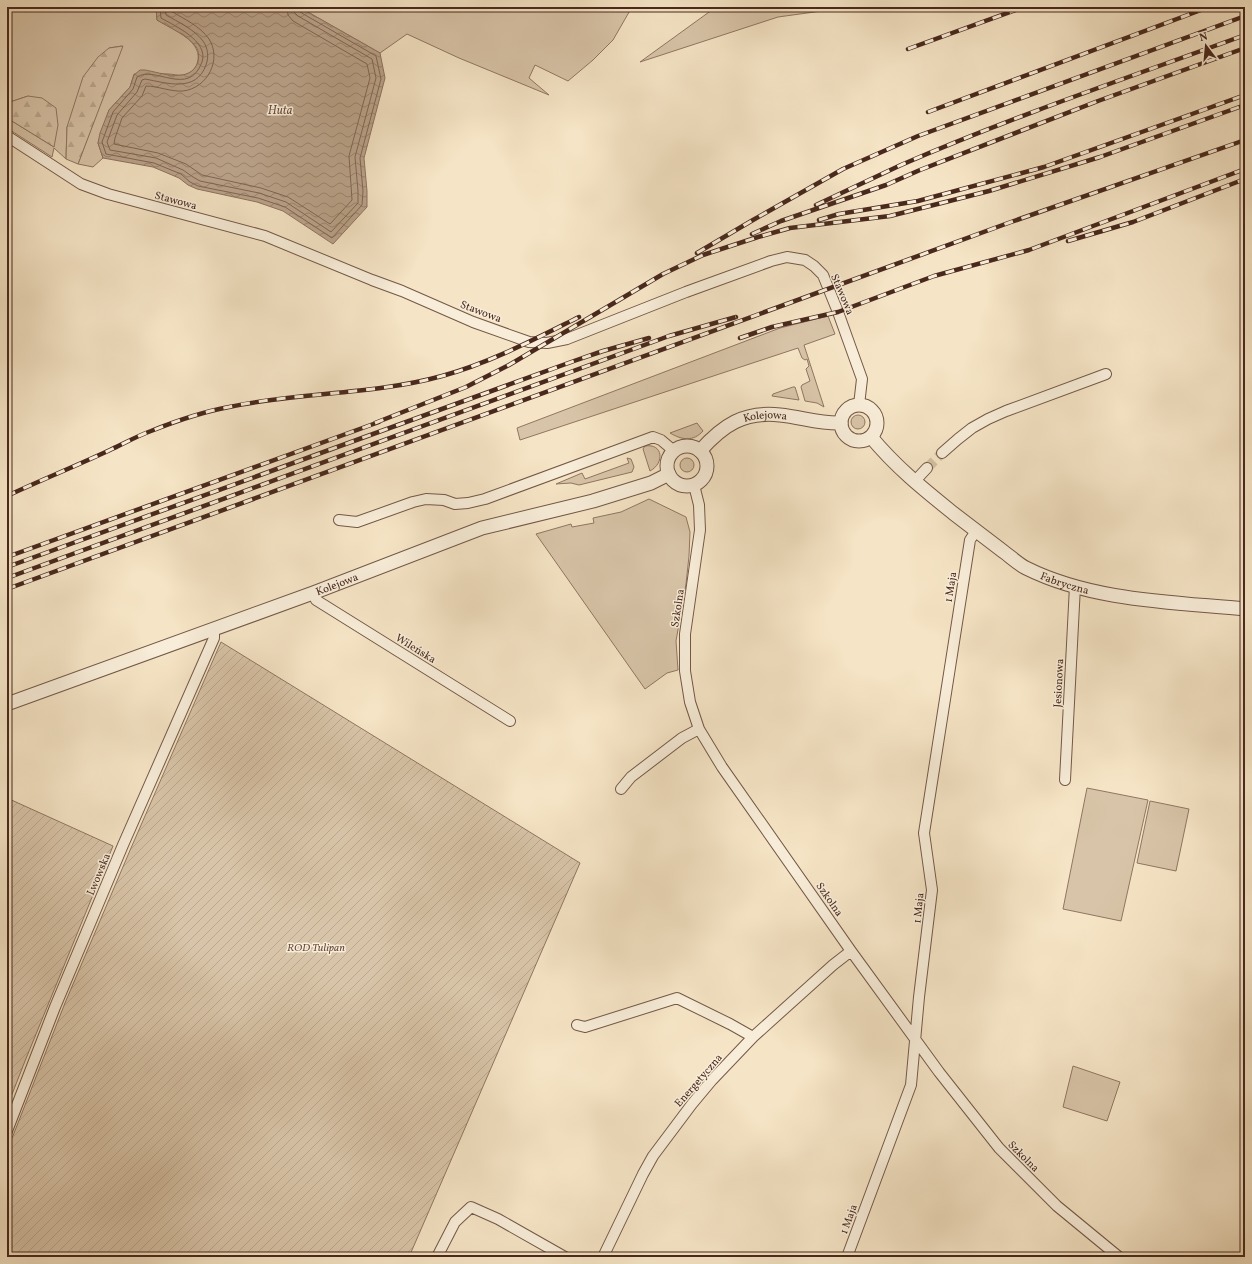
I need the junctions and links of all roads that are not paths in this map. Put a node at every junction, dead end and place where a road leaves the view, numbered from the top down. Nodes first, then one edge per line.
1 (7, 136) edge
2 (1106, 374) dead end
3 (860, 405) junction
4 (841, 423) junction
5 (871, 437) junction
6 (674, 451) junction
7 (700, 451) junction
8 (942, 453) tunnel mouth
9 (927, 468) tunnel mouth
10 (669, 474) junction
11 (914, 482) junction
12 (694, 485) junction
13 (339, 520) dead end
14 (976, 531) junction
15 (1075, 586) junction
16 (313, 593) junction
17 (1245, 609) edge
18 (214, 628) junction
19 (7, 704) edge
20 (510, 721) dead end
21 (699, 729) junction
22 (1065, 780) dead end
23 (621, 789) dead end
24 (852, 951) junction
25 (577, 1024) dead end
26 (753, 1037) junction
27 (916, 1040) junction
28 (7, 1131) edge
29 (437, 1257) edge
30 (565, 1257) edge
31 (603, 1257) edge
32 (847, 1257) edge
33 (1119, 1257) edge

1 - 3 street, Stawowa
2 - 8 street
3 - 4 street
3 - 5 street
4 - 5 street
4 - 7 street, Kolejowa
5 - 11 street, Fabryczna
6 - 7 street
6 - 10 street
6 - 13 street
7 - 12 street
9 - 11 street
10 - 12 street
10 - 16 street, Kolejowa
11 - 14 street, Fabryczna
12 - 21 street, Szkolna
14 - 15 street, Fabryczna
14 - 27 street, 1 Maja
15 - 17 street, Fabryczna
15 - 22 street, Jesionowa
16 - 18 street, Kolejowa
16 - 20 street, Wileńska
18 - 19 street, Kolejowa
18 - 28 street, Lwowska
21 - 23 street
21 - 24 street, Szkolna
24 - 26 street, Energetyczna
24 - 27 street, Szkolna
25 - 26 street
26 - 31 street, Energetyczna
27 - 32 street, 1 Maja
27 - 33 street, Szkolna
29 - 30 street

